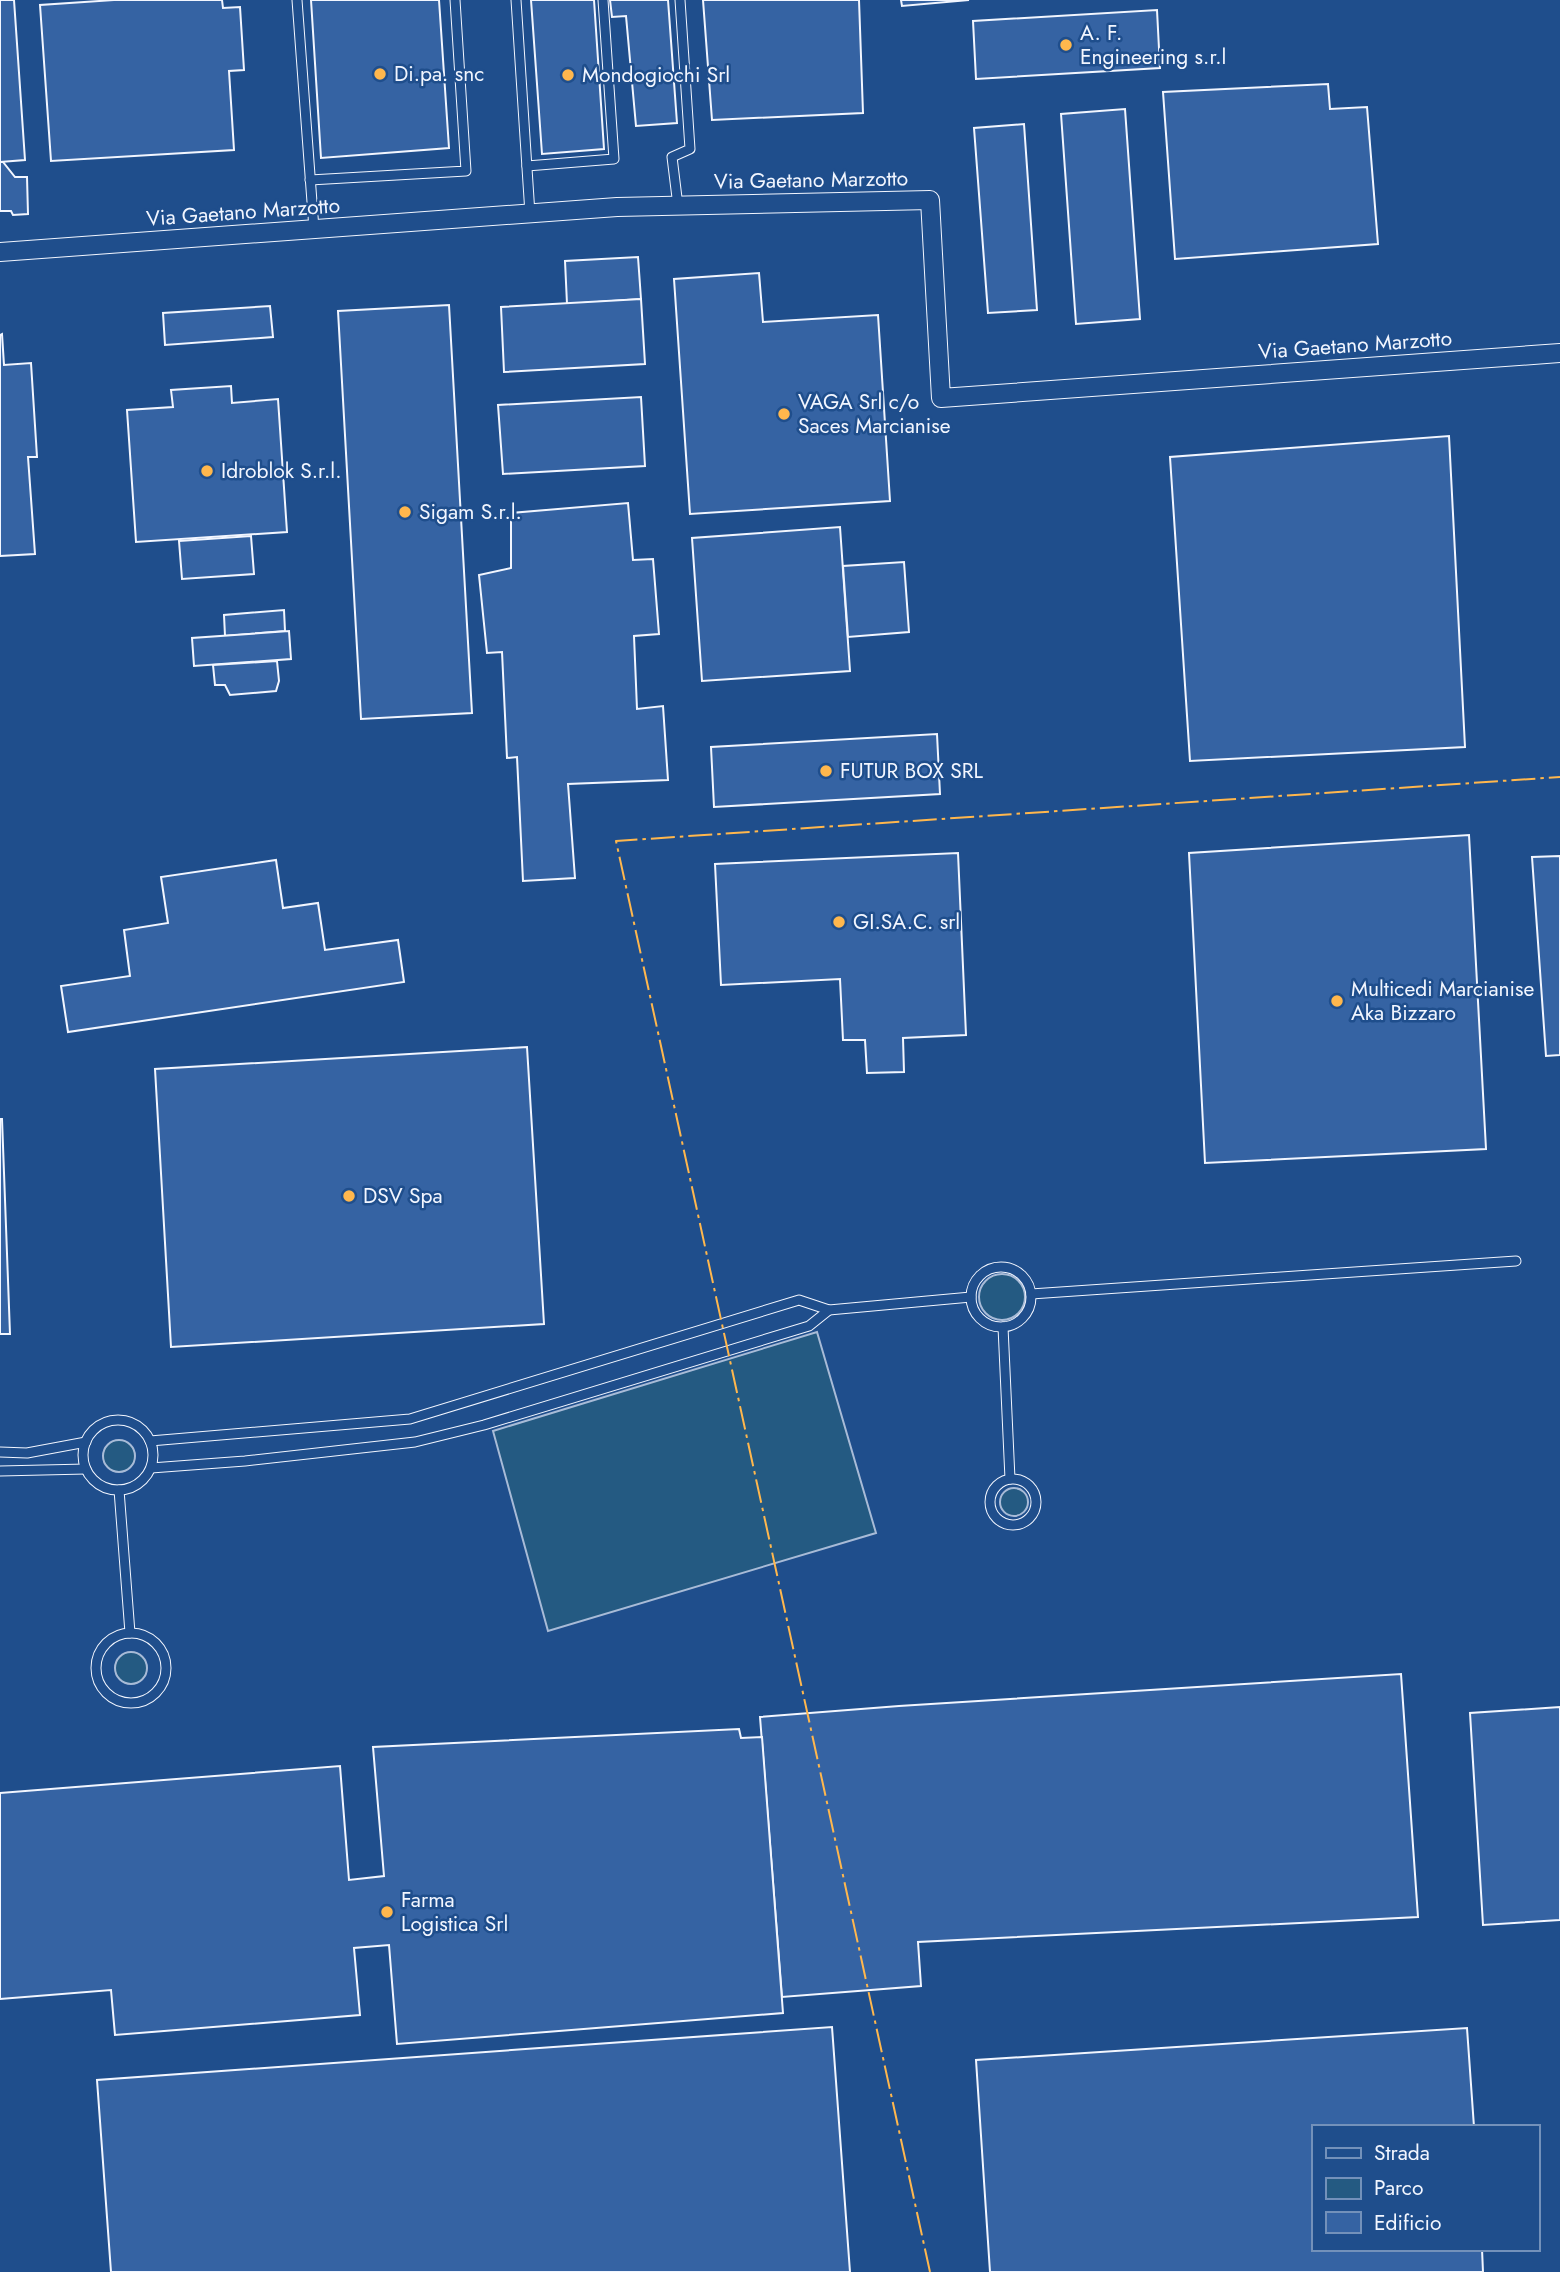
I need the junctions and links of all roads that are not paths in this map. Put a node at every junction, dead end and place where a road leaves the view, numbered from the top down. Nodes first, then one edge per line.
1 (297, 0) edge
2 (455, 0) edge
3 (516, 0) edge
4 (603, 0) edge
5 (680, 0) edge
6 (527, 166) junction
7 (310, 180) junction
8 (678, 206) junction
9 (530, 214) junction
10 (314, 229) junction
11 (0, 252) edge
12 (1560, 354) edge
13 (1516, 1261) dead end
14 (1031, 1294) junction
15 (971, 1297) junction
16 (829, 1310) junction
17 (1003, 1327) junction
18 (150, 1441) junction
19 (86, 1442) junction
20 (0, 1452) edge
21 (151, 1468) junction
22 (86, 1469) junction
23 (0, 1471) edge
24 (1010, 1479) junction
25 (119, 1490) junction
26 (130, 1633) junction

1 - 7 lane
2 - 7 lane
3 - 6 lane
4 - 6 lane
5 - 8 lane
6 - 9 lane
7 - 10 lane
8 - 9 street, Via Gaetano Marzotto
8 - 12 street, Via Gaetano Marzotto
9 - 10 street, Via Gaetano Marzotto
10 - 11 street, Via Gaetano Marzotto
13 - 14 lane
14 - 15 lane
14 - 17 lane
15 - 16 lane
15 - 17 lane
16 - 18 lane
16 - 21 lane
17 - 24 lane
18 - 19 lane
18 - 21 lane
19 - 20 lane
19 - 22 lane
21 - 25 lane
22 - 23 lane
22 - 25 lane
24 - 24 lane
25 - 26 lane
26 - 26 lane

